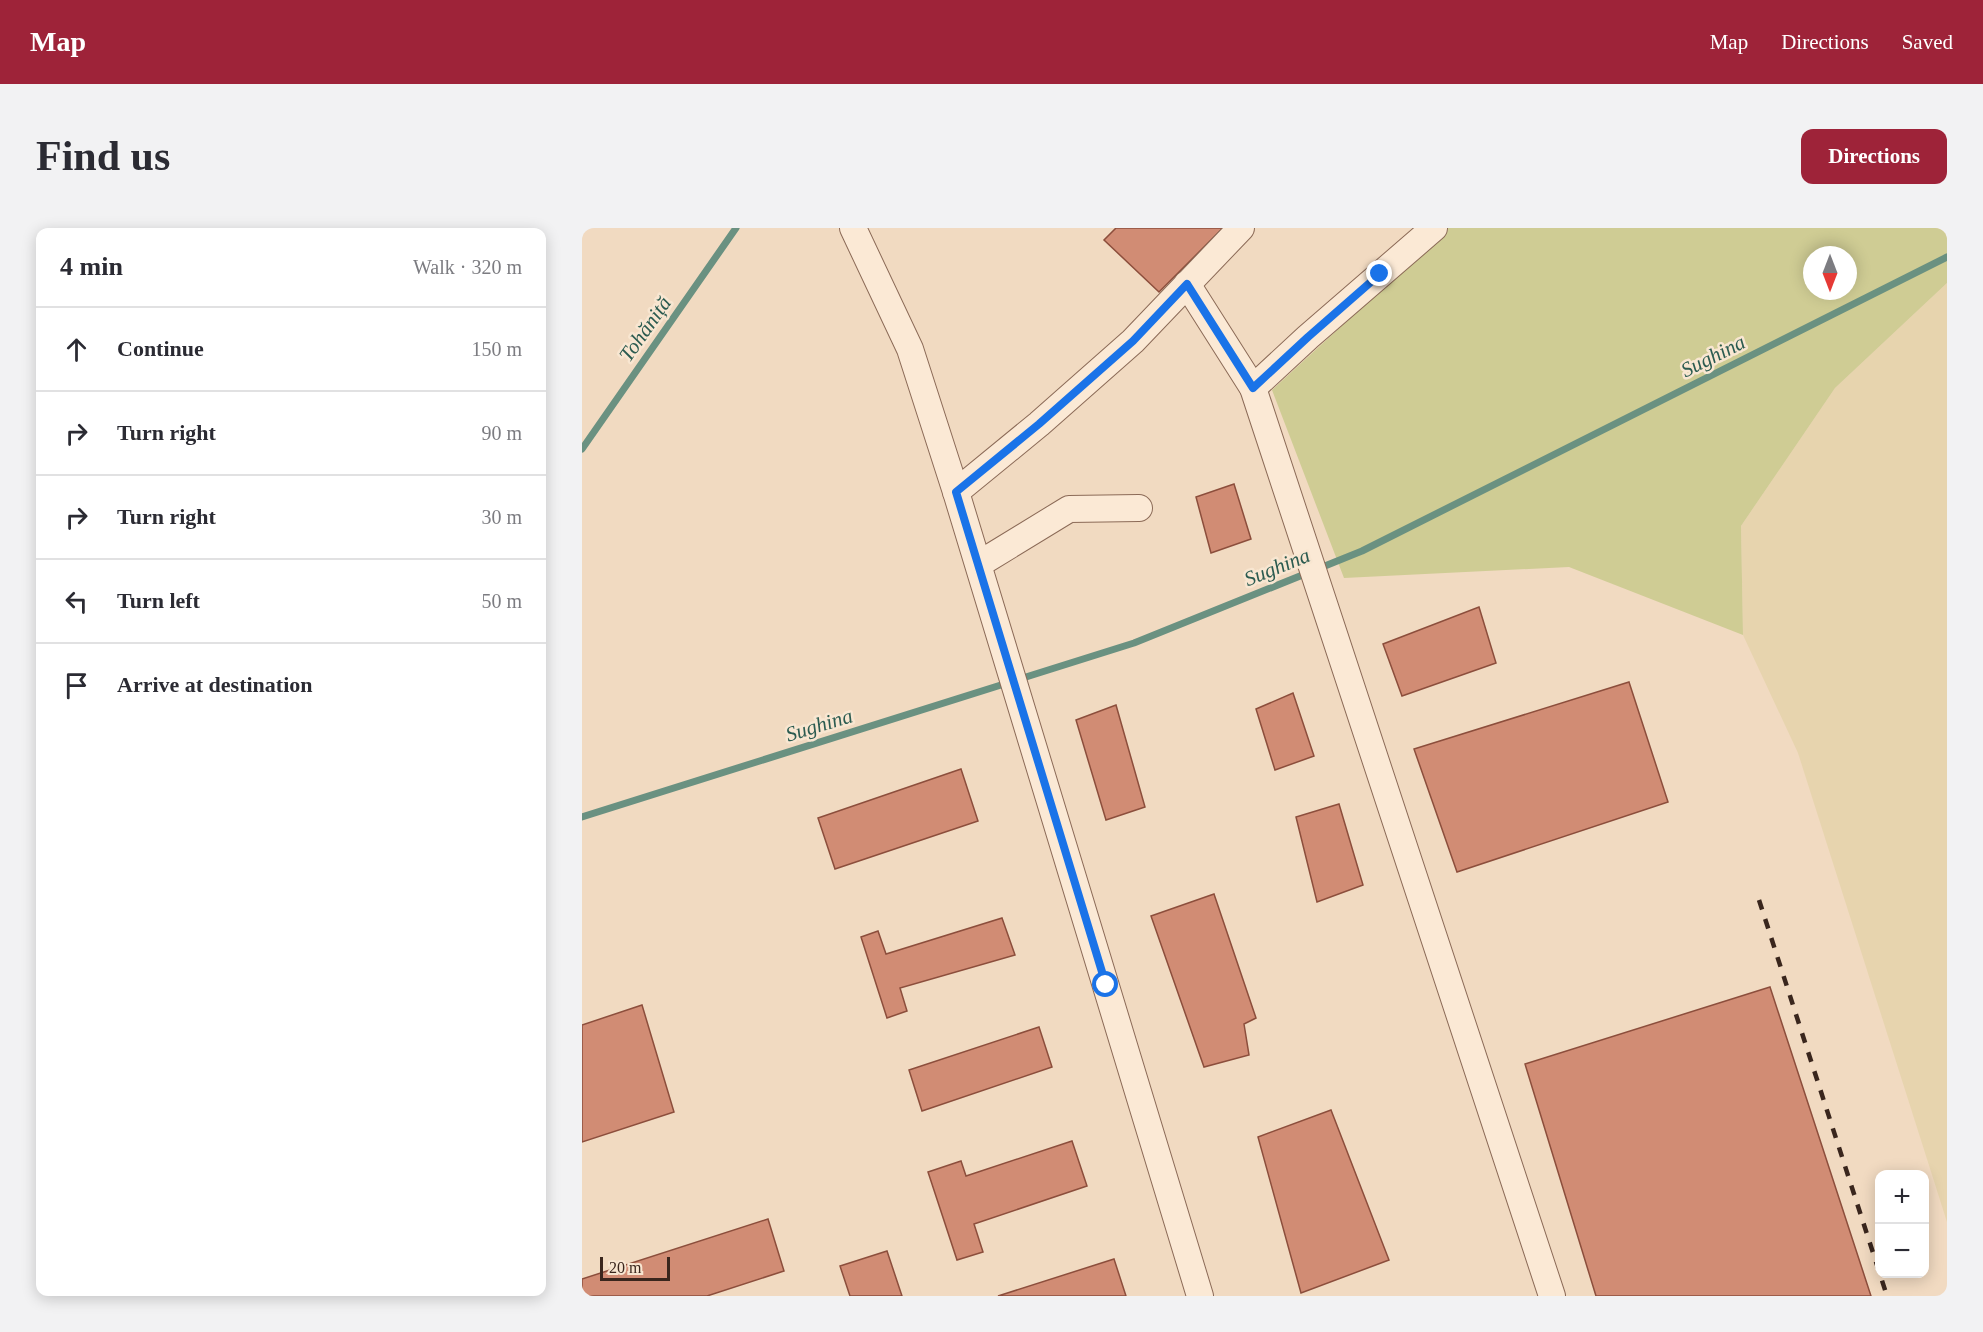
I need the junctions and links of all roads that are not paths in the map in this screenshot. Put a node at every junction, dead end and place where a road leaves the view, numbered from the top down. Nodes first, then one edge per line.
1 (853, 228) edge
2 (1241, 228) edge
3 (1434, 228) edge
4 (1187, 284) junction
5 (1253, 388) junction
6 (956, 492) junction
7 (1139, 508) dead end
8 (979, 564) junction
9 (1200, 1296) edge
10 (1552, 1296) edge

1 - 6 lane
2 - 4 lane
3 - 5 lane
4 - 5 lane
4 - 6 lane
5 - 10 lane
6 - 8 lane
7 - 8 lane
8 - 9 lane

